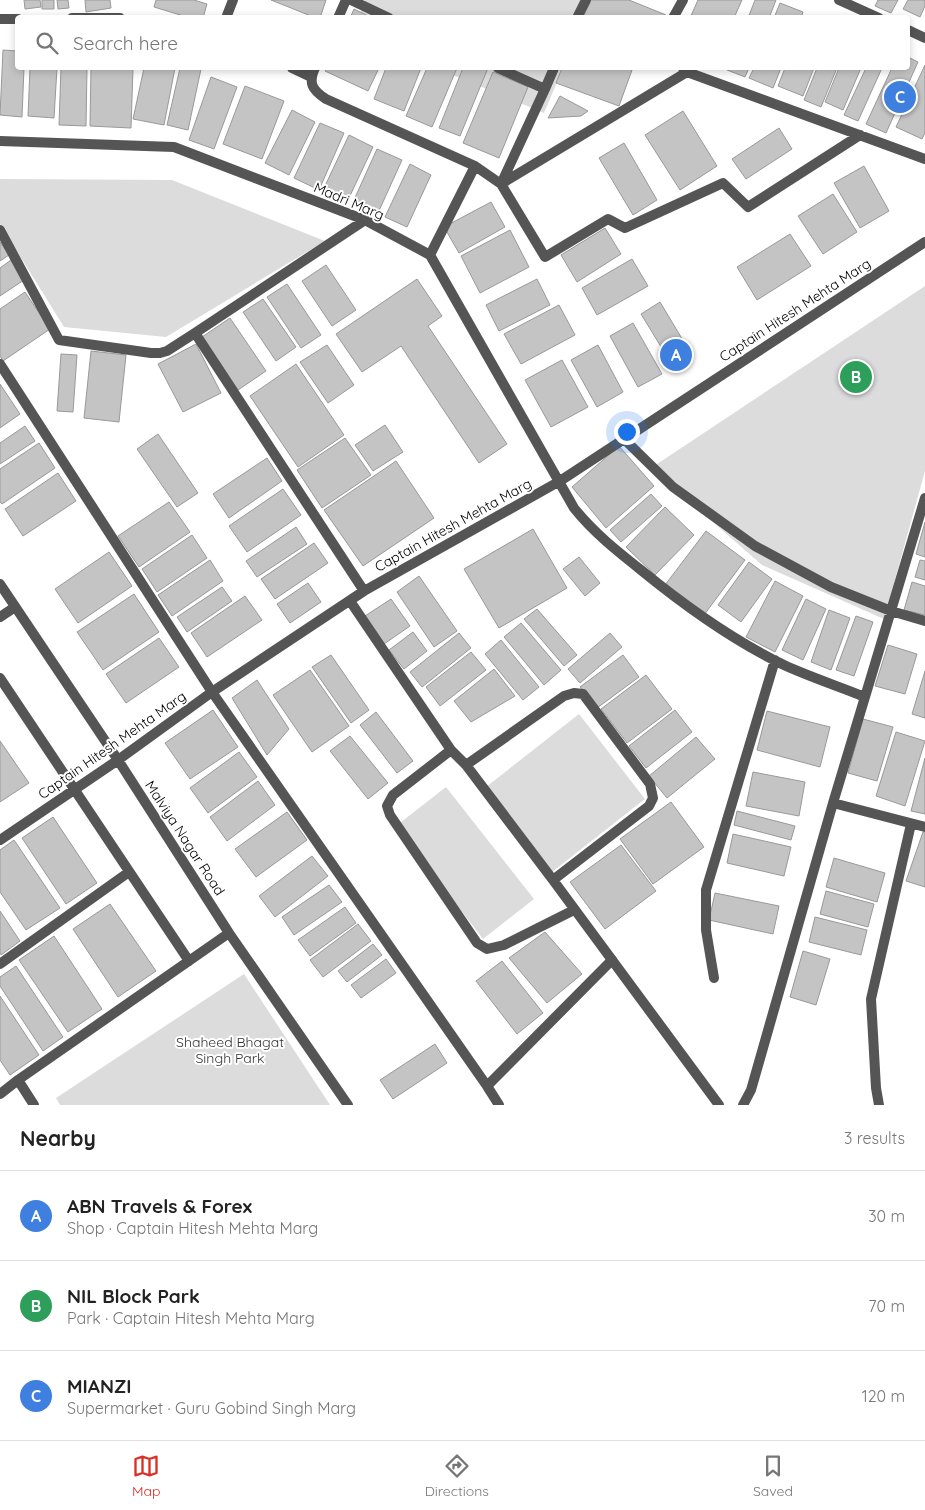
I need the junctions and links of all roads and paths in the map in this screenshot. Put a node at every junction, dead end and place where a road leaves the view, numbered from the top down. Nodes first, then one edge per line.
1 (233, 0) edge
2 (346, 0) edge
3 (350, 0) edge
4 (586, 0) edge
5 (683, 0) edge
6 (839, 0) edge
7 (227, 15) edge
8 (339, 15) edge
9 (382, 15) edge
10 (579, 15) edge
11 (675, 15) edge
12 (872, 15) edge
13 (15, 18) edge
14 (0, 19) edge
15 (910, 31) edge
16 (925, 38) edge
17 (502, 70) edge
18 (553, 70) edge
19 (685, 70) edge
20 (313, 72) edge
21 (545, 89) junction
22 (860, 135) junction
23 (0, 141) edge
24 (925, 159) edge
25 (475, 166) junction
26 (501, 184) junction
27 (364, 220) junction
28 (0, 230) edge
29 (925, 242) edge
30 (430, 255) junction
31 (195, 333) junction
32 (0, 364) edge
33 (624, 439) junction
34 (560, 481) junction
35 (925, 498) edge
36 (0, 584) edge
37 (364, 591) junction
38 (350, 601) junction
39 (15, 607) junction
40 (891, 611) junction
41 (0, 617) edge
42 (925, 621) edge
43 (775, 660) junction
44 (0, 678) edge
45 (212, 692) junction
46 (865, 697) junction
47 (451, 750) junction
48 (118, 760) junction
49 (466, 765) junction
50 (74, 790) junction
51 (833, 803) junction
52 (911, 824) junction
53 (925, 826) edge
54 (0, 840) edge
55 (129, 872) junction
56 (553, 880) junction
57 (574, 910) junction
58 (229, 933) junction
59 (612, 960) junction
60 (189, 961) junction
61 (0, 964) edge
62 (714, 978) dead end
63 (18, 1080) junction
64 (487, 1086) junction
65 (0, 1094) edge
66 (34, 1105) edge
67 (348, 1105) edge
68 (499, 1105) edge
69 (718, 1105) edge
70 (744, 1105) edge
71 (879, 1105) edge

1 - 7 street
2 - 8 street
3 - 9 street
4 - 10 street
5 - 11 street
6 - 12 street
13 - 14 street
15 - 16 street
17 - 21 street
18 - 21 street
19 - 22 street
19 - 26 street
20 - 25 street
21 - 26 street
22 - 24 street
22 - 26 street
23 - 27 street, Madri Marg
25 - 26 street
25 - 30 street
27 - 30 street, Madri Marg
27 - 31 street
28 - 31 street
29 - 33 street, Captain Hitesh Mehta Marg
30 - 34 street
31 - 37 street
32 - 45 street
33 - 34 street, Captain Hitesh Mehta Marg
33 - 40 street
34 - 37 street, Captain Hitesh Mehta Marg
34 - 43 street
35 - 40 street
36 - 39 street, Malviya Nagar Road
37 - 38 street, Captain Hitesh Mehta Marg
38 - 45 street, Captain Hitesh Mehta Marg
38 - 47 street
39 - 41 street
39 - 48 street, Malviya Nagar Road
40 - 42 street
40 - 46 street
43 - 46 street
43 - 62 street
44 - 50 street
45 - 48 street, Captain Hitesh Mehta Marg
45 - 64 street
46 - 51 street
47 - 49 street
47 - 57 street
48 - 50 street, Captain Hitesh Mehta Marg
48 - 58 street, Malviya Nagar Road
49 - 56 street
49 - 56 street
50 - 54 street, Captain Hitesh Mehta Marg
50 - 55 street
51 - 52 street
51 - 70 street
52 - 53 street
52 - 71 street
55 - 60 street
55 - 61 street
56 - 57 street
57 - 59 street
58 - 60 street
58 - 67 street, Malviya Nagar Road
59 - 64 street
59 - 69 street
60 - 63 street
63 - 65 street
63 - 66 street
64 - 68 street

